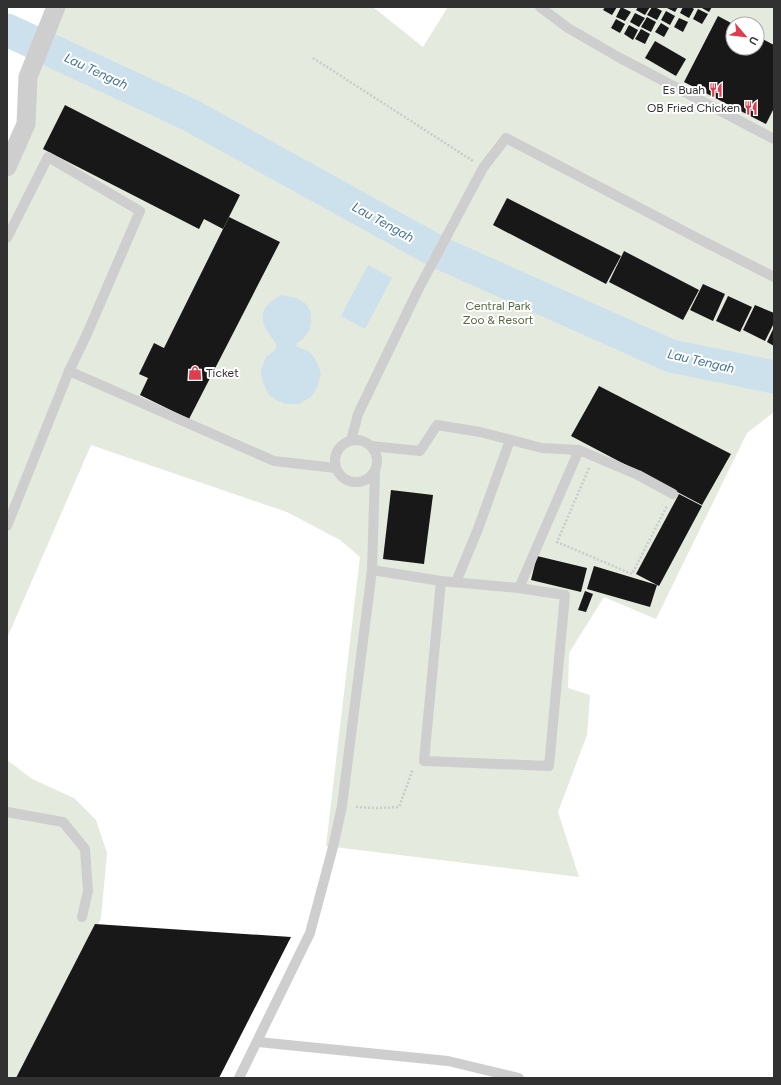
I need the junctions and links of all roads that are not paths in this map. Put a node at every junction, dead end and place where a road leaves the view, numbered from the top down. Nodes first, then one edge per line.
1 (56, 7) edge
2 (540, 7) edge
3 (774, 139) edge
4 (7, 167) edge
5 (7, 238) edge
6 (774, 277) edge
7 (69, 371) junction
8 (510, 440) junction
9 (352, 441) junction
10 (371, 446) junction
11 (579, 450) junction
12 (336, 468) junction
13 (375, 472) junction
14 (673, 494) road end
15 (7, 526) edge
16 (372, 570) junction
17 (441, 580) junction
18 (456, 582) junction
19 (519, 588) junction
20 (7, 812) edge
21 (82, 917) dead end
22 (258, 1042) junction
23 (239, 1078) edge
24 (519, 1078) edge

1 - 4 street
2 - 3 lane
5 - 7 lane
6 - 9 lane
7 - 12 lane
7 - 15 lane
8 - 10 lane
8 - 11 lane
8 - 18 lane
9 - 10 lane
9 - 12 lane
10 - 13 lane
11 - 14 lane
11 - 19 lane
12 - 13 lane
13 - 16 lane
16 - 17 lane
16 - 22 lane
17 - 18 lane
17 - 19 lane
18 - 19 lane
20 - 21 lane
22 - 23 lane
22 - 24 lane

